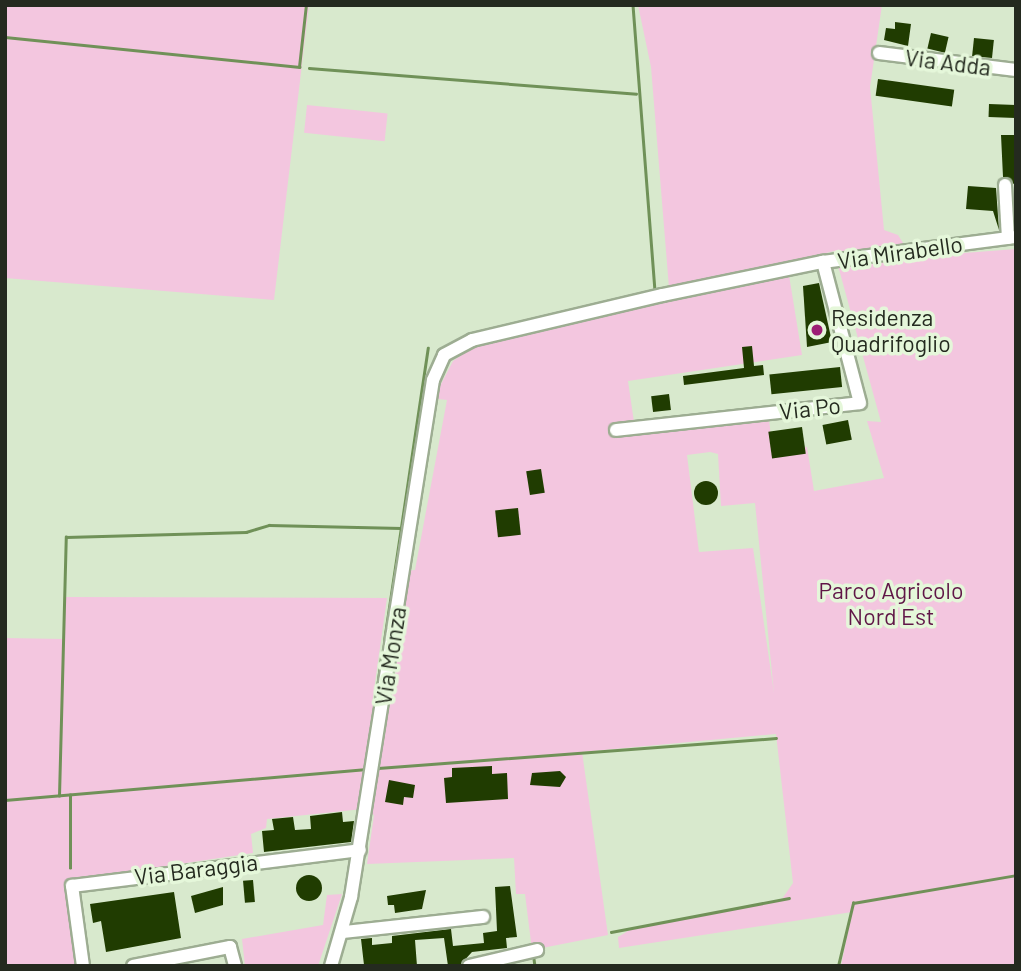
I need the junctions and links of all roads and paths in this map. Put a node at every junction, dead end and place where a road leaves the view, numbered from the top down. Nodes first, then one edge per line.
1 (879, 53) dead end
2 (1016, 70) edge
3 (1005, 185) dead end
4 (1013, 238) edge
5 (823, 262) junction
6 (450, 349) joint
7 (616, 430) dead end
8 (360, 850) junction
9 (483, 917) dead end
10 (344, 932) junction
11 (537, 950) dead end
12 (83, 966) edge
13 (132, 966) edge
14 (235, 966) edge
15 (331, 966) edge
16 (469, 966) edge

1 - 2 street, Via Adda
3 - 4 street
4 - 5 street, Via Mirabello
5 - 6 street, Via Mirabello
5 - 7 street, Via Po
6 - 8 street, Via Monza
8 - 10 street, Via Monza
8 - 12 street, Via Baraggia
9 - 10 street
10 - 15 street, Via Monza
11 - 16 street
13 - 14 street

